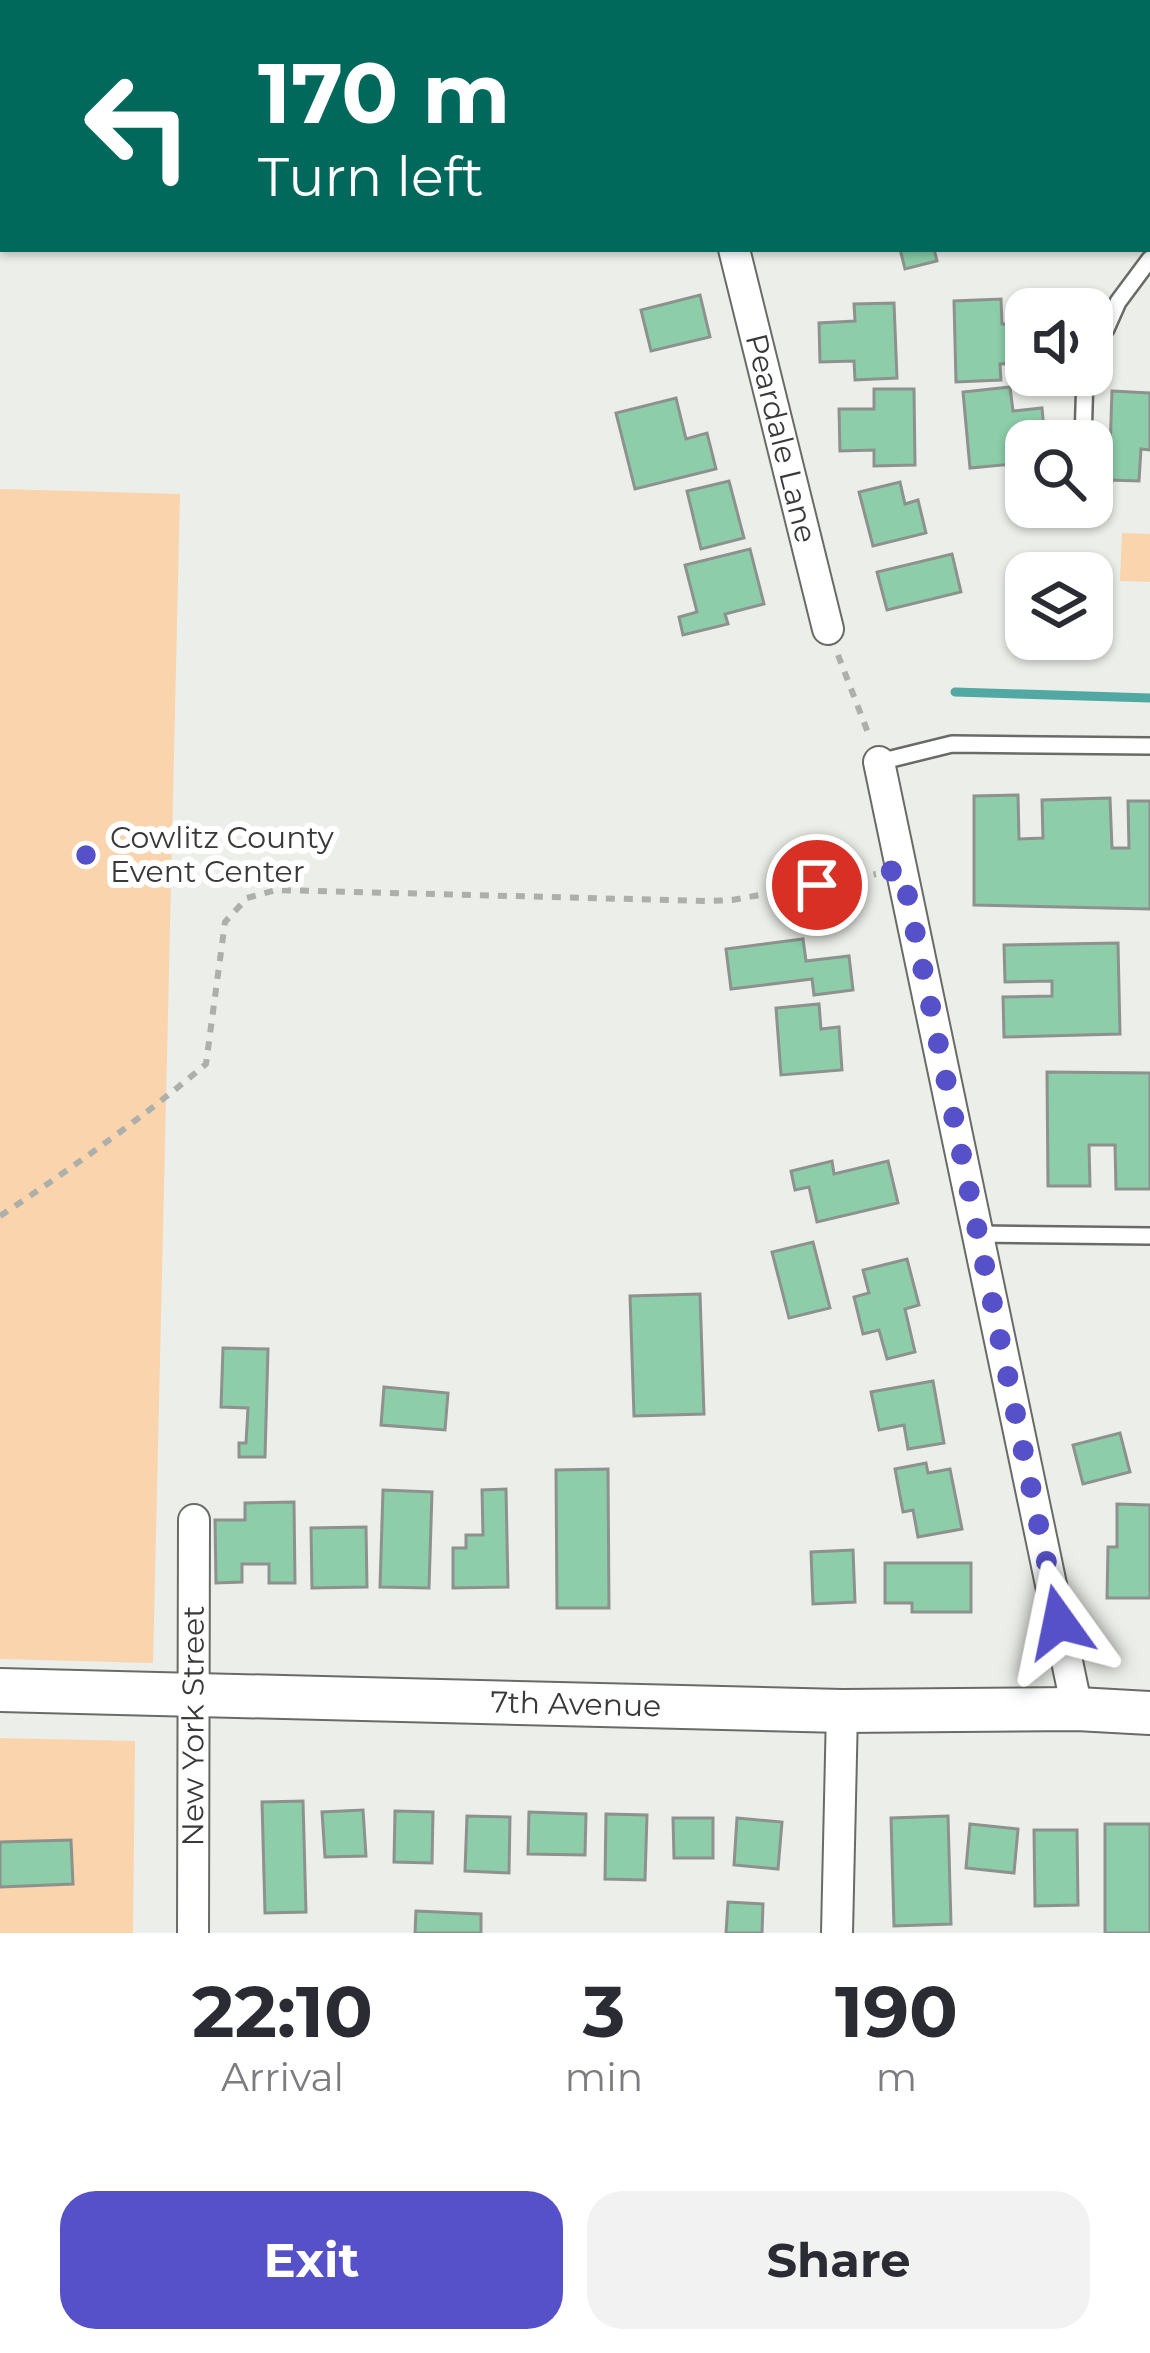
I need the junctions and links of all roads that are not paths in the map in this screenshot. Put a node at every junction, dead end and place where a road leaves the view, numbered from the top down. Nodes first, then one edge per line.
1 (735, 252) edge
2 (1150, 259) edge
3 (1113, 313) edge
4 (828, 629) road end
5 (1150, 746) edge
6 (879, 762) joint
7 (978, 1234) junction
8 (1150, 1236) edge
9 (194, 1520) dead end
10 (0, 1690) edge
11 (196, 1695) junction
12 (1077, 1709) junction
13 (842, 1711) junction
14 (1150, 1713) edge
15 (193, 1933) edge
16 (837, 1933) edge

1 - 4 street, Peardale Lane
2 - 3 lane
5 - 6 lane
6 - 7 street
7 - 8 lane
7 - 12 street
9 - 11 street, New York Street
10 - 11 street, 7th Avenue
11 - 13 street, 7th Avenue
11 - 15 street, New York Street
12 - 13 street, 7th Avenue
12 - 14 street, 7th Avenue
13 - 16 street

